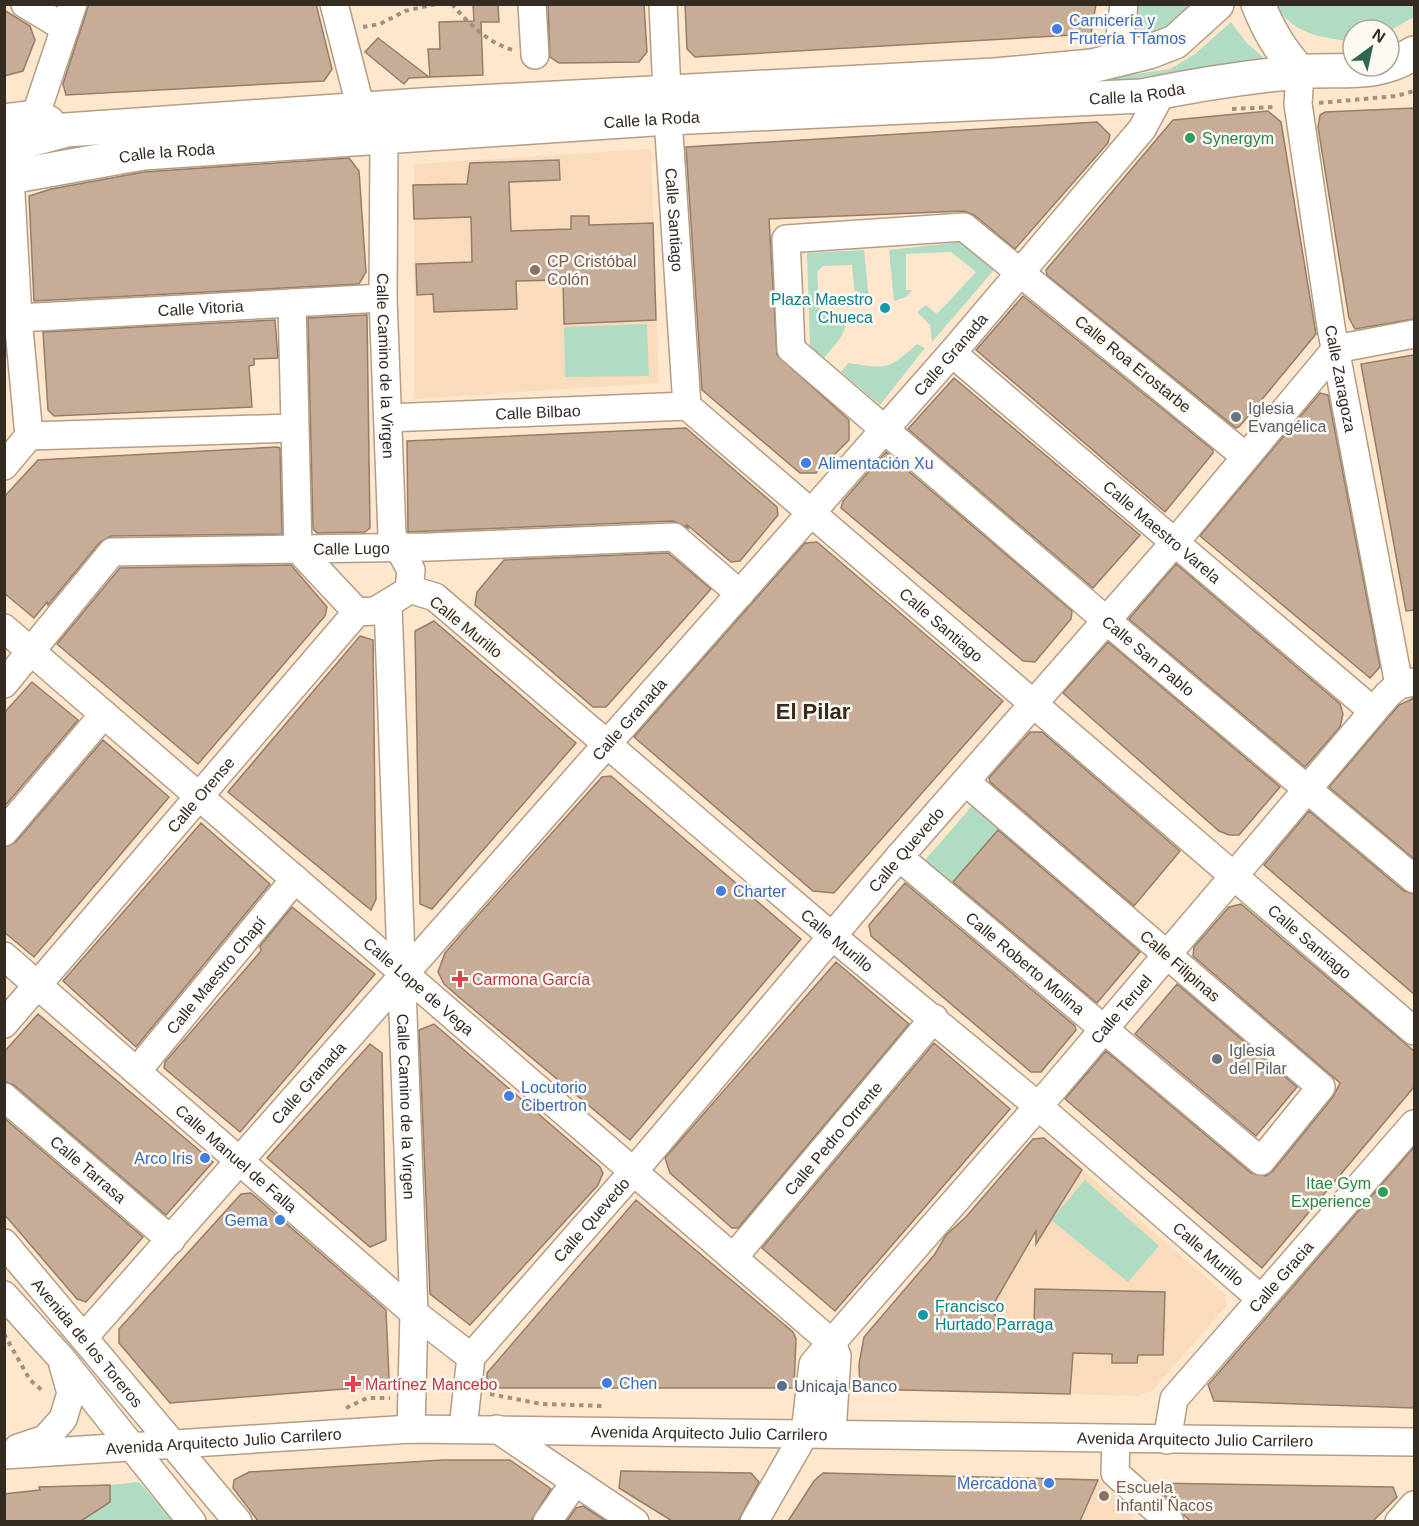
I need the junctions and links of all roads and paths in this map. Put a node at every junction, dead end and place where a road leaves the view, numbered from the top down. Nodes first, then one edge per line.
1 (25, 4) edge
2 (334, 4) edge
3 (436, 4) edge
4 (452, 4) edge
5 (532, 4) edge
6 (663, 4) edge
7 (1124, 4) edge
8 (1217, 4) edge
9 (1258, 4) edge
10 (69, 16) edge
11 (360, 36) dead end
12 (535, 55) joint
13 (1117, 61) junction
14 (1341, 70) edge
15 (1300, 72) junction
16 (1162, 92) junction
17 (668, 105) junction
18 (361, 109) junction
19 (36, 114) junction
20 (4, 118) edge
21 (83, 129) junction
22 (384, 136) junction
23 (7, 175) edge
24 (1020, 272) junction
25 (383, 298) junction
26 (292, 303) junction
27 (18, 318) junction
28 (1414, 334) edge
29 (1336, 349) junction
30 (952, 353) junction
31 (687, 406) junction
32 (388, 418) junction
33 (293, 428) junction
34 (883, 430) junction
35 (29, 436) junction
36 (1245, 456) junction
37 (4, 466) edge
38 (811, 512) junction
39 (1176, 541) junction
40 (398, 548) junction
41 (298, 549) junction
42 (740, 594) junction
43 (399, 597) junction
44 (357, 612) junction
45 (1107, 621) junction
46 (4, 628) edge
47 (32, 652) junction
48 (4, 684) edge
49 (1407, 684) edge
50 (1033, 704) junction
51 (1373, 711) junction
52 (104, 714) junction
53 (608, 746) junction
54 (966, 782) junction
55 (1307, 789) junction
56 (198, 796) junction
57 (4, 832) edge
58 (899, 857) junction
59 (1232, 876) junction
60 (295, 879) junction
61 (1414, 879) edge
62 (832, 936) junction
63 (1166, 954) junction
64 (4, 956) edge
65 (403, 973) junction
66 (39, 985) junction
67 (934, 1018) junction
68 (4, 1024) edge
69 (1103, 1029) junction
70 (1414, 1031) edge
71 (137, 1071) junction
72 (4, 1097) edge
73 (1038, 1106) junction
74 (1414, 1124) edge
75 (239, 1160) junction
76 (1261, 1161) joint
77 (633, 1172) junction
78 (171, 1240) junction
79 (4, 1243) edge
80 (733, 1258) junction
81 (4, 1295) edge
82 (1262, 1299) junction
83 (414, 1313) junction
84 (4, 1334) edge
85 (84, 1337) junction
86 (832, 1343) junction
87 (471, 1357) junction
88 (61, 1358) junction
89 (45, 1398) dead end
90 (463, 1428) junction
91 (411, 1429) junction
92 (496, 1429) junction
93 (832, 1432) junction
94 (805, 1433) junction
95 (1116, 1438) junction
96 (1167, 1440) junction
97 (1414, 1442) edge
98 (174, 1443) junction
99 (130, 1446) junction
100 (4, 1454) edge
101 (575, 1482) junction
102 (1414, 1505) edge
103 (192, 1521) edge
104 (238, 1521) edge
105 (547, 1521) edge
106 (635, 1521) edge
107 (754, 1521) edge
108 (1170, 1521) edge
109 (1399, 1521) edge

1 - 10 street
2 - 18 street
3 - 11 path
4 - 12 path
5 - 12 street
6 - 17 street, Calle Santiago
7 - 13 street
8 - 13 main road, Calle la Roda
9 - 15 main road
10 - 19 street
13 - 17 main road, Calle la Roda
14 - 15 main road, Calle la Roda
15 - 16 main road, Calle la Roda
15 - 29 street, Calle Zaragoza
16 - 17 main road, Calle la Roda
16 - 24 street, Calle Granada
17 - 18 main road, Calle la Roda
17 - 22 main road, Calle la Roda
17 - 31 street, Calle Santiago
18 - 21 main road, Calle la Roda
19 - 20 street
19 - 21 street
21 - 23 main road, Calle la Roda
22 - 23 main road, Calle la Roda
22 - 25 street, Calle Camino de la Virgen
23 - 27 street
24 - 30 street, Calle Granada
24 - 34 street
24 - 36 street, Calle Roa Erostarbe
25 - 26 street, Calle Vitoria
25 - 32 street, Calle Camino de la Virgen
26 - 27 street, Calle Vitoria
26 - 33 street
27 - 35 street
28 - 29 street
29 - 36 street, Calle Quevedo
29 - 49 street, Calle Zaragoza
30 - 34 street, Calle Granada
30 - 39 street, Calle Maestro Varela
31 - 32 street, Calle Bilbao
31 - 38 street, Calle Santiago
32 - 40 street, Calle Camino de la Virgen
33 - 35 street
33 - 41 street
34 - 38 street, Calle Granada
34 - 45 street, Calle San Pablo
35 - 37 street
36 - 39 street, Calle Quevedo
38 - 42 street, Calle Granada
38 - 50 street, Calle Santiago
39 - 45 street, Calle Quevedo
39 - 51 street, Calle Maestro Varela
40 - 41 street, Calle Lugo
40 - 42 street, Calle Lugo
40 - 43 street, Calle Camino de la Virgen
41 - 44 street
41 - 47 street, Calle Lugo
42 - 53 street, Calle Granada
43 - 44 street
43 - 53 street, Calle Murillo
43 - 65 street, Calle Camino de la Virgen
44 - 56 street, Calle Orense
45 - 50 street, Calle Quevedo
45 - 55 street, Calle San Pablo
46 - 47 street, Calle Lope de Vega
47 - 48 street, Calle Lugo
47 - 52 street, Calle Lope de Vega
49 - 51 street, Calle Teruel
50 - 54 street, Calle Quevedo
50 - 59 street, Calle Santiago
51 - 55 street, Calle Teruel
52 - 56 street, Calle Lope de Vega
52 - 57 street
53 - 62 street, Calle Murillo
53 - 65 street, Calle Granada
54 - 58 street, Calle Quevedo
54 - 63 street, Calle Filipinas
55 - 59 street, Calle Teruel
55 - 61 street, Calle San Pablo
56 - 60 street, Calle Lope de Vega
56 - 66 street, Calle Orense
58 - 62 street, Calle Quevedo
58 - 69 street, Calle Roberto Molina
59 - 63 street, Calle Teruel
59 - 70 street, Calle Santiago
60 - 65 street, Calle Lope de Vega
60 - 71 street, Calle Maestro Chapí
62 - 67 street, Calle Murillo
62 - 77 street, Calle Quevedo
63 - 69 street, Calle Teruel
63 - 76 street, Calle Filipinas
64 - 66 street, Calle Manuel de Falla
65 - 75 street, Calle Granada
65 - 77 street, Calle Lope de Vega
65 - 83 street, Calle Camino de la Virgen
66 - 68 street, Calle Orense
66 - 71 street, Calle Manuel de Falla
67 - 73 street, Calle Murillo
67 - 80 street, Calle Pedro Orrente
69 - 73 street, Calle Teruel
69 - 76 street, Calle Roberto Molina
71 - 75 street, Calle Manuel de Falla
72 - 78 street, Calle Tarrasa
73 - 82 street, Calle Murillo
73 - 86 street, Calle Teruel
74 - 82 street, Calle Gracia
75 - 78 street, Calle Granada
75 - 83 street, Calle Manuel de Falla
77 - 80 street, Calle Lope de Vega
77 - 87 street, Calle Quevedo
78 - 85 street, Calle Granada
79 - 85 street, Avenida de los Toreros
80 - 86 street, Calle Lope de Vega
81 - 88 street, Avenida de los Toreros
82 - 96 street, Calle Gracia
83 - 87 street, Calle Manuel de Falla
83 - 91 street, Calle Camino de la Virgen
84 - 89 path
85 - 98 street, Avenida de los Toreros
86 - 93 street
86 - 94 street, Calle Teruel
87 - 90 street
88 - 99 street, Avenida de los Toreros
88 - 100 street, Avenida de los Toreros
90 - 91 street, Avenida Arquitecto Julio Carrilero
90 - 92 street, Avenida Arquitecto Julio Carrilero
91 - 98 street, Avenida Arquitecto Julio Carrilero
92 - 94 street, Avenida Arquitecto Julio Carrilero
92 - 101 street
93 - 94 street, Avenida Arquitecto Julio Carrilero
93 - 95 street, Avenida Arquitecto Julio Carrilero
94 - 107 street
95 - 96 street, Avenida Arquitecto Julio Carrilero
95 - 108 street
96 - 97 street, Avenida Arquitecto Julio Carrilero
98 - 99 street, Avenida Arquitecto Julio Carrilero
98 - 104 street, Avenida de los Toreros
99 - 100 street, Avenida Arquitecto Julio Carrilero
99 - 103 street, Avenida de los Toreros
101 - 105 street
101 - 106 street
102 - 109 street

